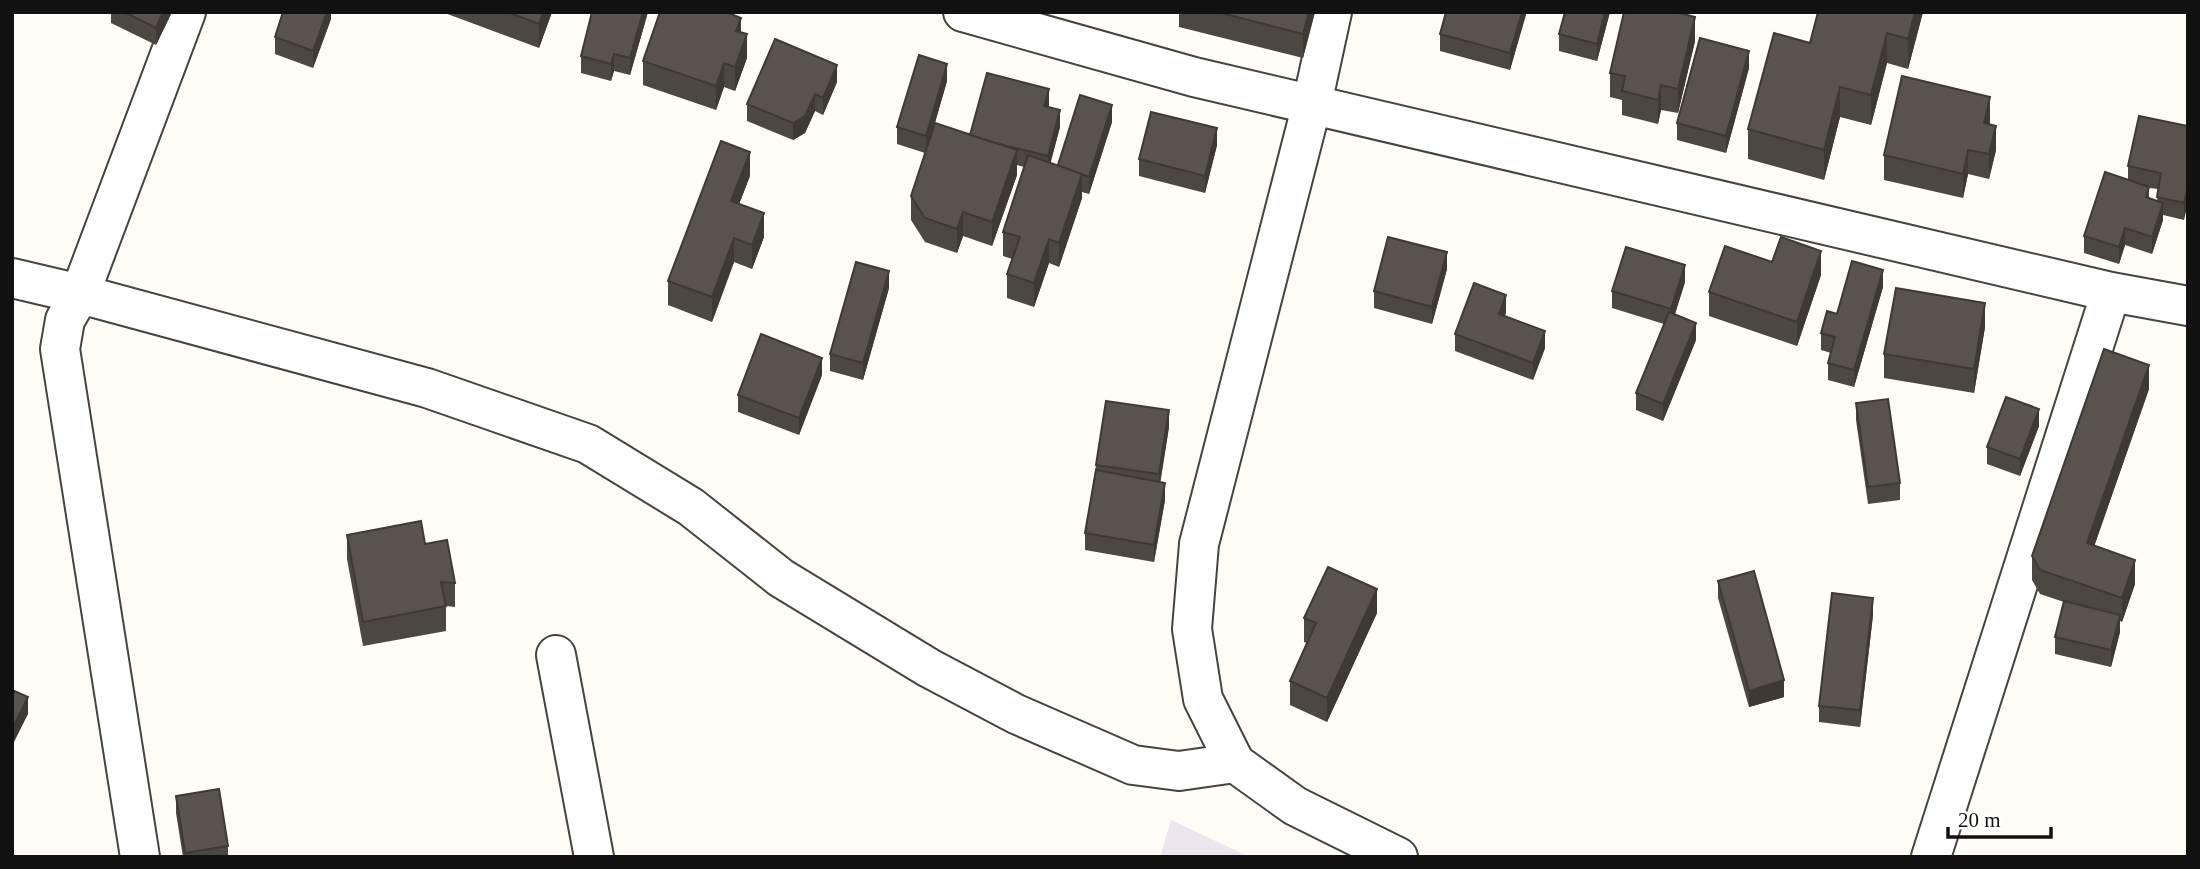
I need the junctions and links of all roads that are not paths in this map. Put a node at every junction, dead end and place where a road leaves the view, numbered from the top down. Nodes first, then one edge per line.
1 (186, 12) edge
2 (963, 12) edge
3 (1332, 12) edge
4 (1312, 104) junction
5 (12, 278) edge
6 (2111, 292) junction
7 (80, 294) junction
8 (2188, 306) edge
9 (556, 654) dead end
10 (1235, 763) junction
11 (140, 857) edge
12 (594, 857) edge
13 (1398, 857) edge
14 (1931, 857) edge

1 - 7 street
2 - 4 street
3 - 4 street
4 - 6 street
4 - 10 street
5 - 7 street
6 - 8 street
6 - 14 street
7 - 10 street
7 - 11 street
9 - 12 street
10 - 13 street

